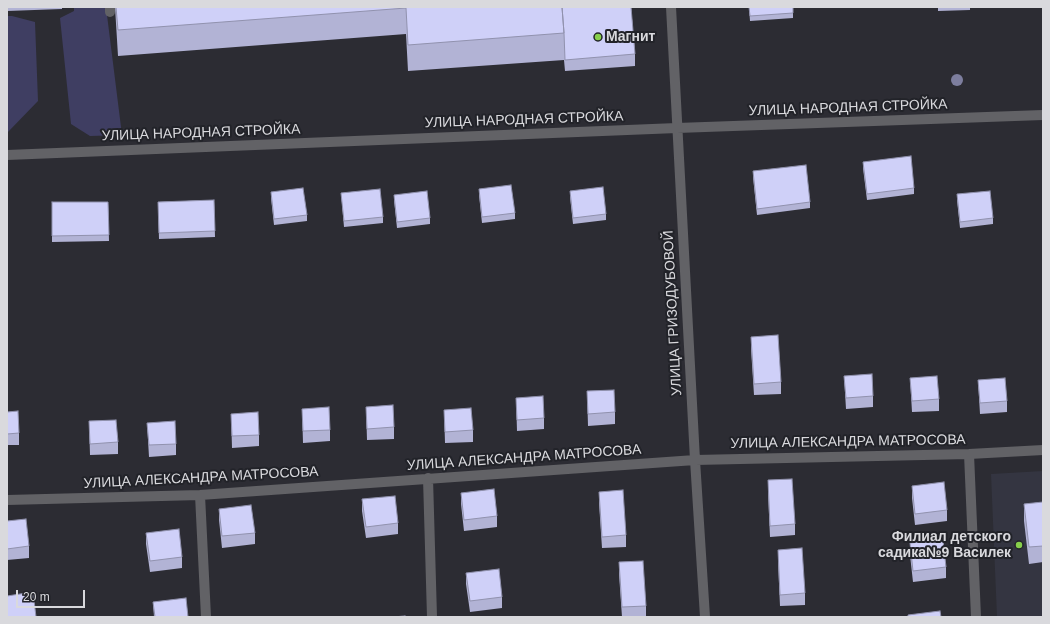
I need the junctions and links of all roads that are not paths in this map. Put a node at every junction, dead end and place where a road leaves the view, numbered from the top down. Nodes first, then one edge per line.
1 (671, 7) edge
2 (1043, 115) edge
3 (677, 128) junction
4 (7, 155) edge
5 (1043, 450) edge
6 (969, 454) junction
7 (695, 460) junction
8 (428, 478) junction
9 (200, 495) junction
10 (7, 500) edge
11 (206, 617) edge
12 (432, 617) edge
13 (704, 617) edge
14 (976, 617) edge

1 - 3 street, УЛИЦА ГРИЗОДУБОВОЙ
2 - 3 street, УЛИЦА НАРОДНАЯ СТРОЙКА
3 - 4 street, УЛИЦА НАРОДНАЯ СТРОЙКА
3 - 7 street, УЛИЦА ГРИЗОДУБОВОЙ
5 - 6 street, УЛИЦА АЛЕКСАНДРА МАТРОСОВА
6 - 7 street, УЛИЦА АЛЕКСАНДРА МАТРОСОВА
6 - 14 street
7 - 8 street, УЛИЦА АЛЕКСАНДРА МАТРОСОВА
7 - 13 street, УЛИЦА ГРИЗОДУБОВОЙ
8 - 9 street, УЛИЦА АЛЕКСАНДРА МАТРОСОВА
8 - 12 street
9 - 10 street, УЛИЦА АЛЕКСАНДРА МАТРОСОВА
9 - 11 street

